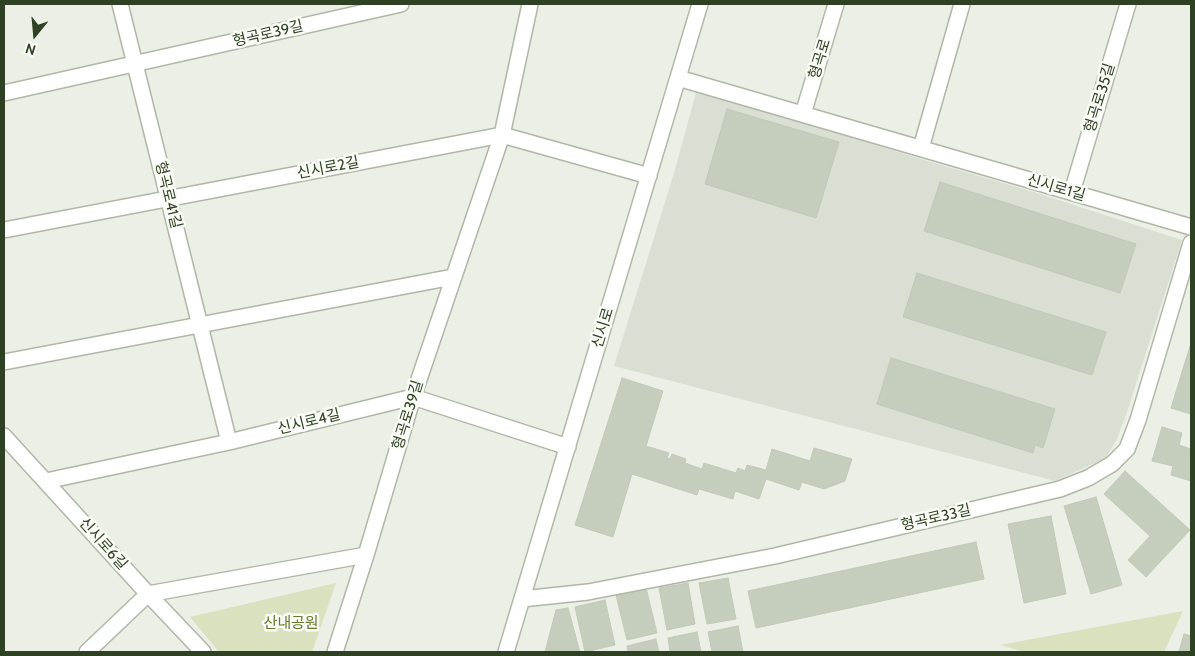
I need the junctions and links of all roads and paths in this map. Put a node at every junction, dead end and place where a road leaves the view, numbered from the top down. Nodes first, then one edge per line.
1 (120, 4) edge
2 (401, 4) edge
3 (530, 4) edge
4 (700, 4) edge
5 (836, 4) edge
6 (962, 4) edge
7 (1128, 4) edge
8 (135, 65) junction
9 (678, 78) junction
10 (4, 93) edge
11 (803, 114) junction
12 (502, 136) junction
13 (921, 148) junction
14 (649, 176) junction
15 (1072, 192) junction
16 (168, 198) junction
17 (1191, 227) edge
18 (4, 230) edge
19 (1191, 243) edge
20 (453, 277) junction
21 (200, 325) junction
22 (4, 362) edge
23 (412, 397) junction
24 (4, 436) edge
25 (229, 442) junction
26 (568, 447) junction
27 (46, 481) junction
28 (366, 555) junction
29 (148, 594) junction
30 (522, 598) junction
31 (87, 652) edge
32 (203, 652) edge
33 (335, 652) edge
34 (506, 652) edge

1 - 8 street, 형곡로41길
2 - 8 street, 형곡로39길
3 - 12 street, 형곡로39길
4 - 9 street, 신시로
5 - 11 street, 형곡로
6 - 13 street
7 - 15 street, 형곡로35길
8 - 10 street
8 - 16 street, 형곡로41길
9 - 11 street, 신시로1길
9 - 14 street, 신시로
11 - 13 street, 신시로1길
12 - 14 street, 신시로2길
12 - 16 street, 신시로2길
12 - 20 street, 형곡로39길
13 - 15 street, 신시로1길
14 - 26 street, 신시로
15 - 17 street, 신시로1길
16 - 18 street, 신시로2길
16 - 21 street, 형곡로41길
19 - 30 street, 형곡로33길
20 - 21 street
20 - 23 street, 형곡로39길
21 - 22 street
21 - 25 street, 형곡로41길
23 - 25 street, 신시로4길
23 - 26 street
23 - 28 street, 형곡로39길
24 - 27 street, 신시로6길
25 - 27 street, 신시로4길
26 - 30 street, 신시로
27 - 29 street, 신시로6길
28 - 29 street
28 - 33 street, 형곡로39길
29 - 31 street
29 - 32 street, 신시로6길
30 - 34 street, 신시로

